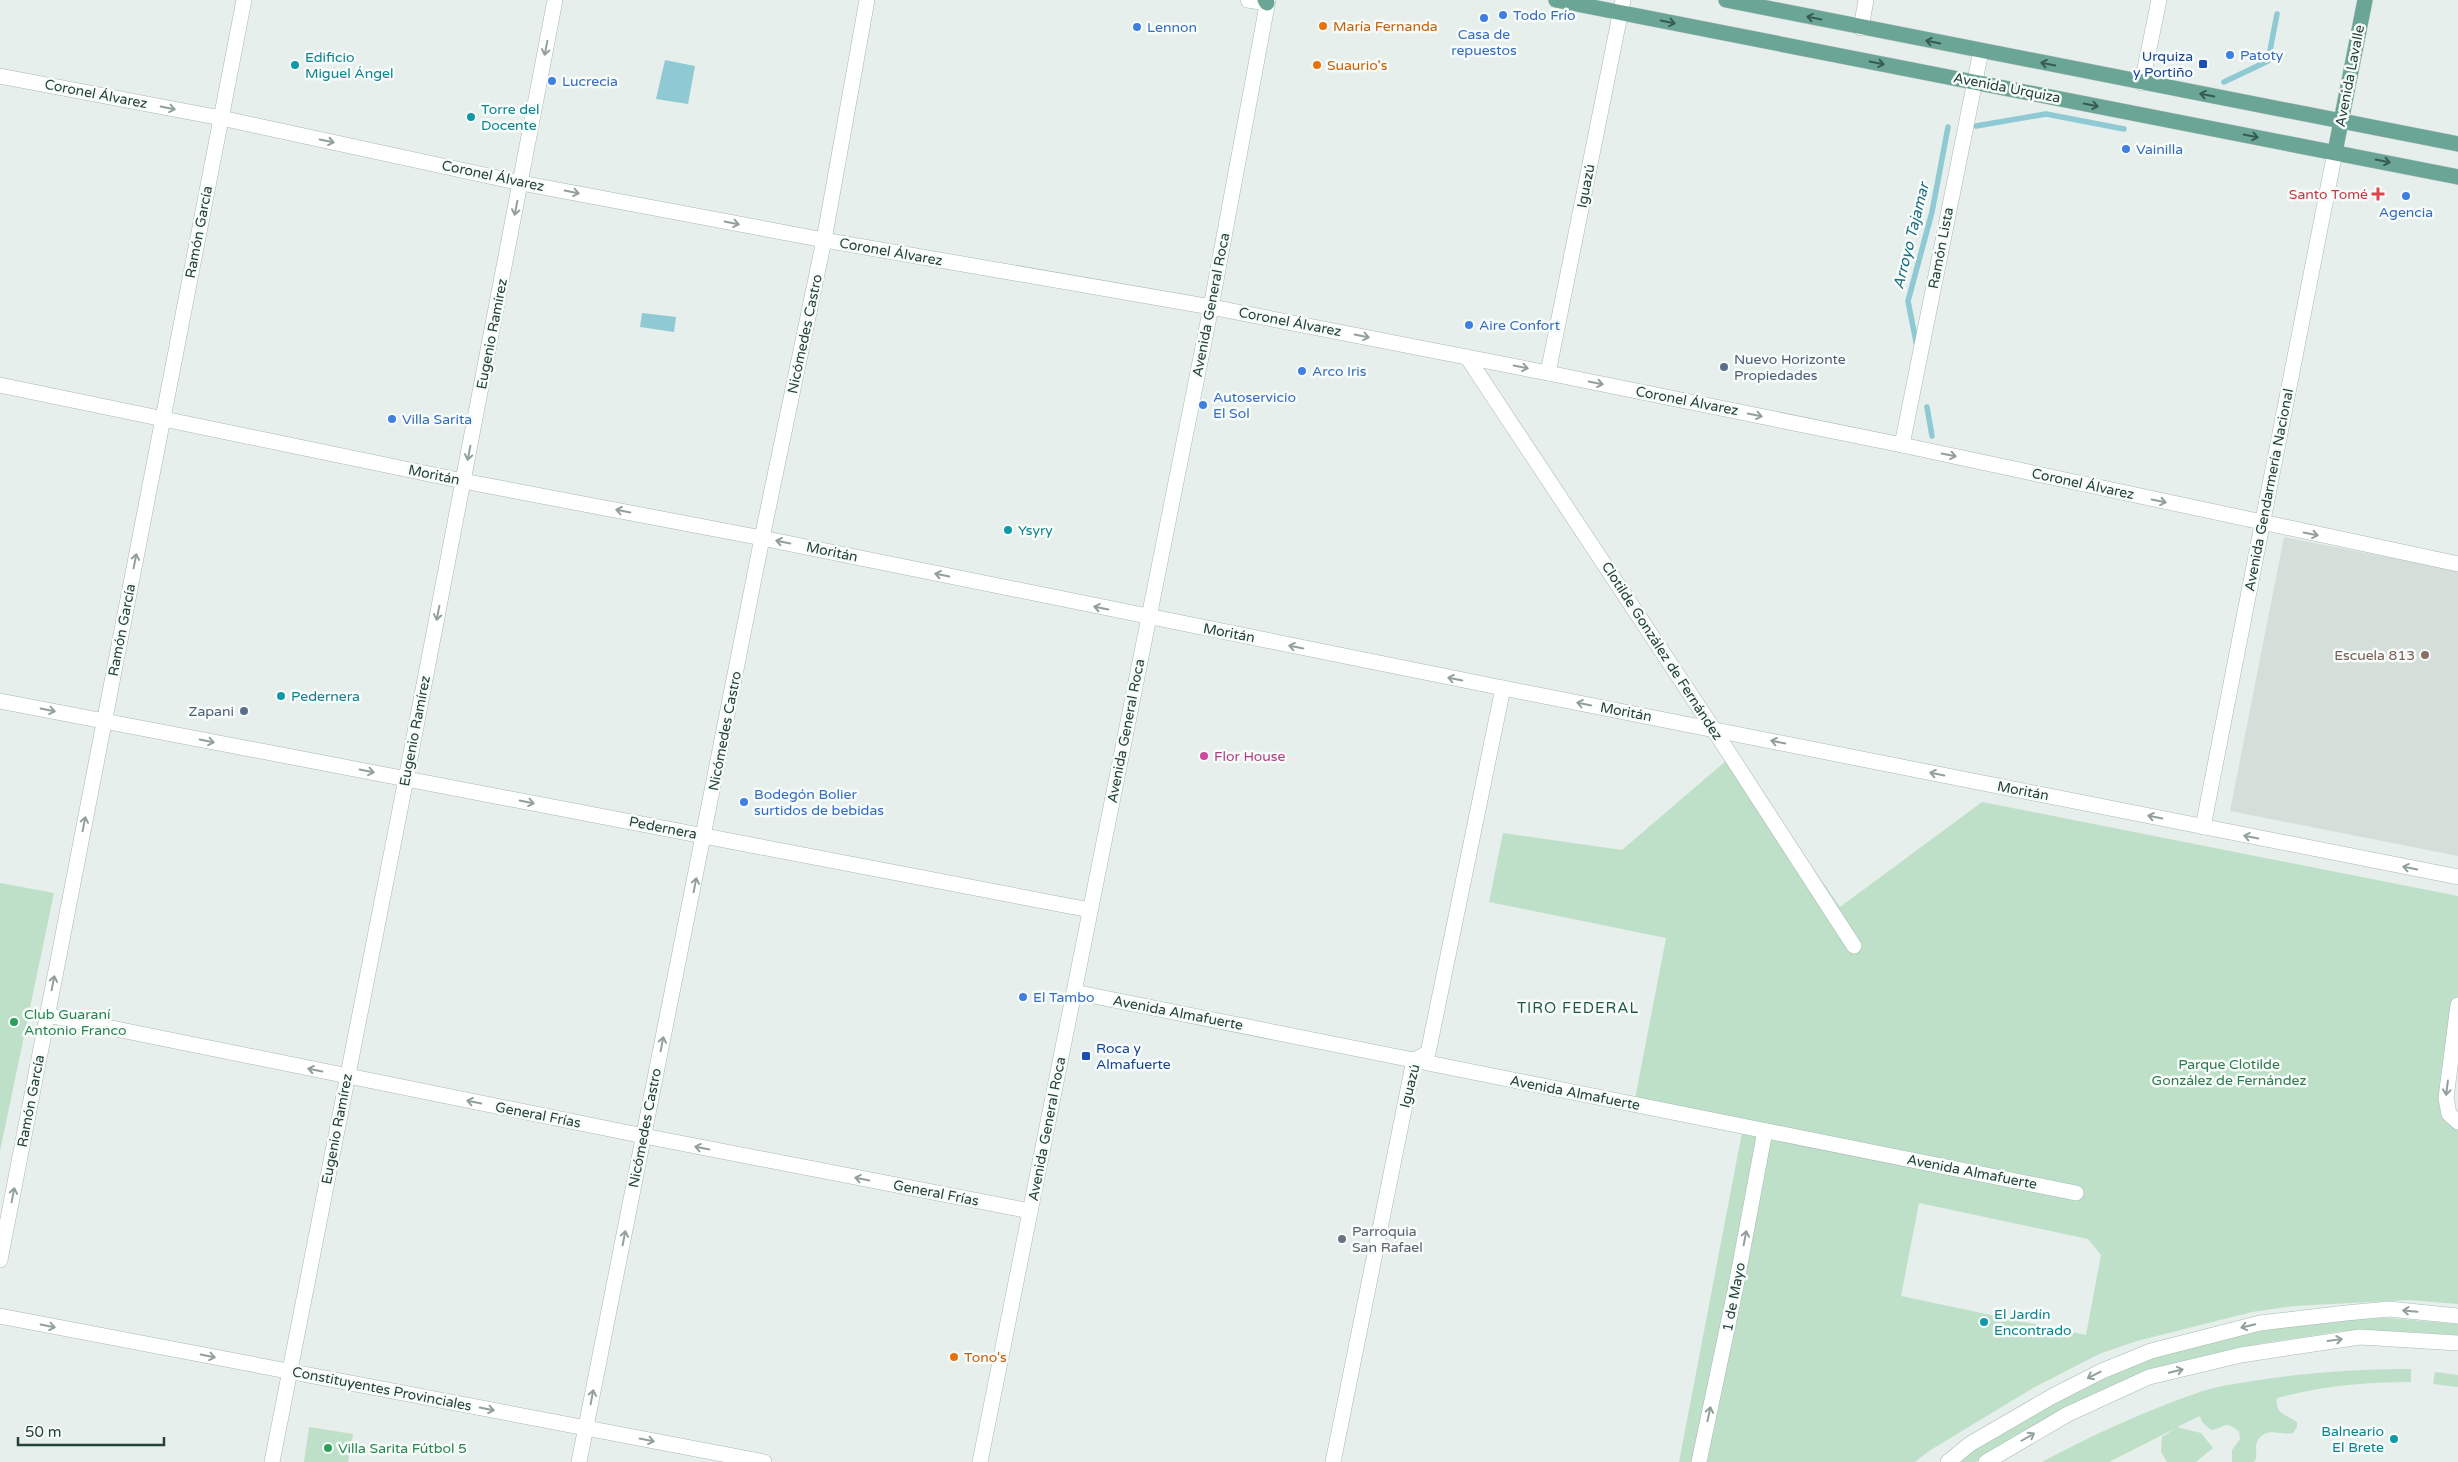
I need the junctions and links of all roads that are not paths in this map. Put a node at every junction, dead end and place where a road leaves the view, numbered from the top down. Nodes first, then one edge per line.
1 (244, 0) edge
2 (555, 0) edge
3 (867, 0) edge
4 (1248, 0) edge
5 (1556, 0) edge
6 (1726, 0) edge
7 (1866, 0) edge
8 (2159, 0) edge
9 (2365, 0) edge
10 (1266, 1) edge
11 (1621, 6) edge
12 (1861, 28) junction
13 (1981, 51) junction
14 (0, 76) edge
15 (1974, 82) junction
16 (2142, 83) junction
17 (221, 118) junction
18 (2341, 121) junction
19 (2458, 144) edge
20 (2335, 152) junction
21 (2458, 177) edge
22 (521, 183) junction
23 (824, 240) junction
24 (1211, 307) junction
25 (1467, 357) junction
26 (1548, 373) junction
27 (0, 385) edge
28 (163, 417) junction
29 (1902, 445) junction
30 (463, 481) junction
31 (2263, 524) junction
32 (762, 538) junction
33 (2458, 564) edge
34 (1149, 617) junction
35 (1503, 688) junction
36 (0, 701) edge
37 (104, 721) junction
38 (1714, 730) junction
39 (406, 779) junction
40 (2203, 827) junction
41 (704, 836) junction
42 (2458, 877) edge
43 (1090, 910) junction
44 (1854, 946) dead end
45 (1074, 992) junction
46 (2458, 1005) edge
47 (47, 1015) junction
48 (1414, 1060) junction
49 (346, 1076) junction
50 (2453, 1118) edge
51 (1765, 1131) junction
52 (644, 1136) junction
53 (2076, 1193) dead end
54 (1030, 1211) junction
55 (0, 1260) edge
56 (0, 1316) edge
57 (2458, 1316) edge
58 (2458, 1343) edge
59 (290, 1372) junction
60 (586, 1428) junction
61 (272, 1462) edge
62 (579, 1462) edge
63 (764, 1462) edge
64 (980, 1462) edge
65 (1333, 1462) edge
66 (1699, 1462) edge
67 (1948, 1462) edge
68 (1986, 1462) edge

1 - 17 street, Ramón García
2 -> 22 street, Eugenio Ramírez
3 - 23 street, Nicómedes Castro
4 - 10 street
5 - 11 main road, Avenida Urquiza
12 -> 6 main road
7 - 12 street
8 - 16 street
9 - 18 main road, Avenida Lavalle
10 - 24 street, Avenida General Roca
11 -> 15 main road, Avenida Urquiza
11 - 26 street, Iguazú
13 -> 12 main road
13 - 15 street, Ramón Lista
16 -> 13 main road
14 -> 17 street, Coronel Álvarez
15 -> 20 main road, Avenida Urquiza
15 - 29 street, Ramón Lista
18 -> 16 main road
17 -> 22 street, Coronel Álvarez
17 - 28 street, Ramón García
18 - 19 main road
18 - 20 main road, Avenida Lavalle
20 -> 21 main road, Avenida Urquiza
20 - 31 street, Avenida Gendarmería Nacional
22 -> 23 street, Coronel Álvarez
22 -> 30 street, Eugenio Ramírez
23 - 24 street, Coronel Álvarez
23 - 32 street, Nicómedes Castro
24 -> 25 street, Coronel Álvarez
24 - 34 street, Avenida General Roca
25 -> 26 street, Coronel Álvarez
25 - 38 street, Clotilde González de Fernández
26 -> 29 street, Coronel Álvarez
27 - 28 street, Moritán
28 - 30 street, Moritán
37 -> 28 street, Ramón García
29 -> 31 street, Coronel Álvarez
32 -> 30 street, Moritán
30 -> 39 street, Eugenio Ramírez
31 -> 33 street, Coronel Álvarez
31 - 40 street, Avenida Gendarmería Nacional
34 -> 32 street, Moritán
32 - 41 street, Nicómedes Castro
35 -> 34 street, Moritán
34 - 43 street, Avenida General Roca
38 -> 35 street, Moritán
35 - 48 street, Iguazú
36 -> 37 street, Pedernera
37 -> 39 street, Pedernera
47 -> 37 street, Ramón García
40 -> 38 street, Moritán
38 - 44 street, Clotilde González de Fernández
39 -> 41 street, Pedernera
39 - 49 street, Eugenio Ramírez
42 -> 40 street, Moritán
41 - 43 street, Pedernera
52 -> 41 street, Nicómedes Castro
43 - 45 street, Avenida General Roca
45 - 48 street, Avenida Almafuerte
45 - 54 street, Avenida General Roca
46 -> 50 street
49 -> 47 street, General Frías
55 -> 47 street, Ramón García
48 - 51 street, Avenida Almafuerte
48 - 65 street, Iguazú
52 -> 49 street, General Frías
49 - 59 street, Eugenio Ramírez
51 - 53 street, Avenida Almafuerte
66 -> 51 street, 1 de Mayo
54 -> 52 street, General Frías
60 -> 52 street, Nicómedes Castro
54 - 64 street, Avenida General Roca
56 -> 59 street, Constituyentes Provinciales
57 -> 67 street
68 -> 58 street
59 -> 60 street, Constituyentes Provinciales
59 - 61 street, Eugenio Ramírez
60 - 62 street, Nicómedes Castro
60 -> 63 street, Constituyentes Provinciales

